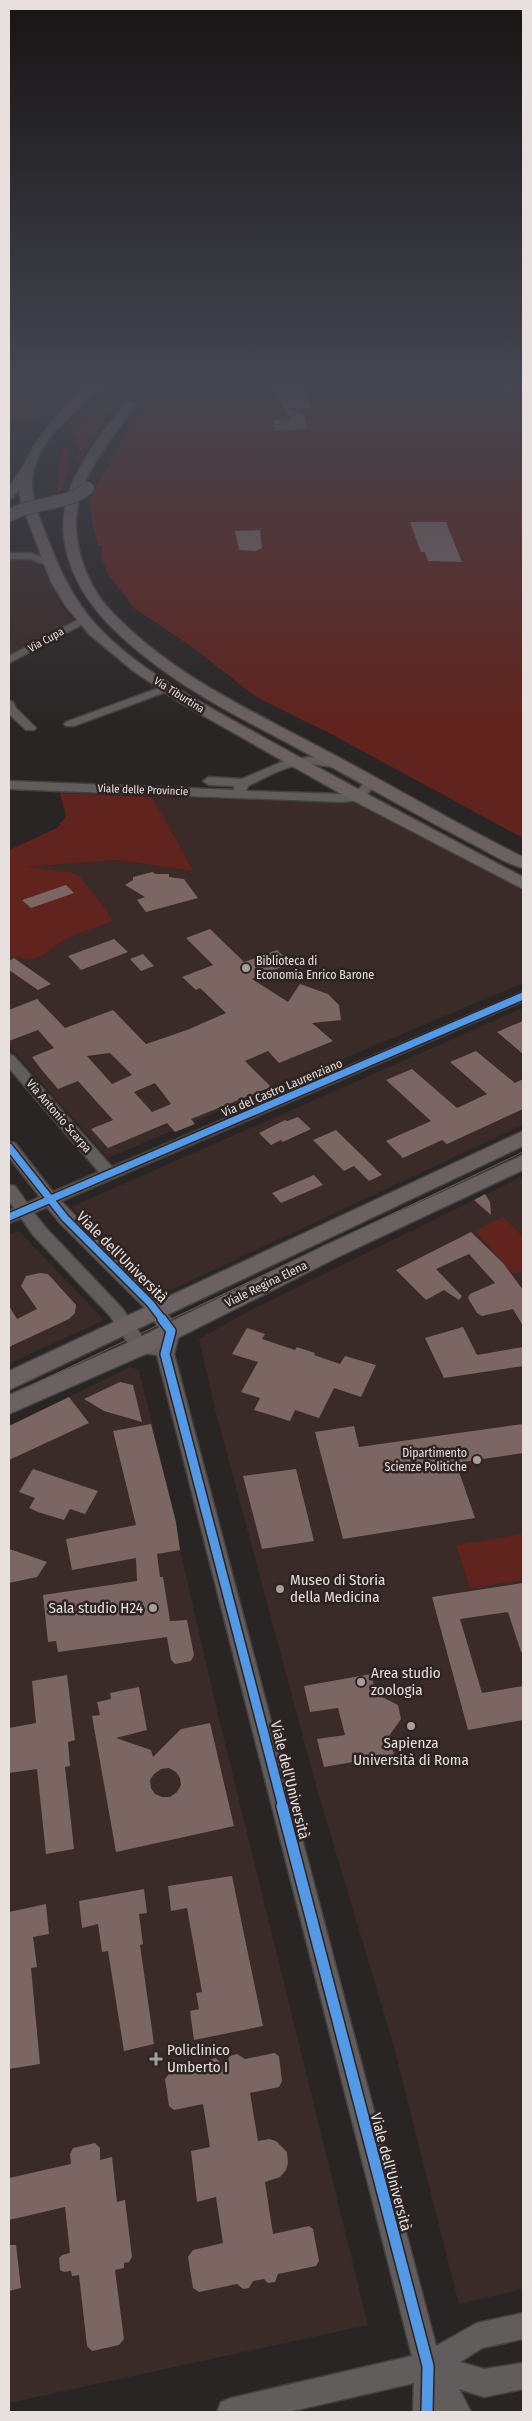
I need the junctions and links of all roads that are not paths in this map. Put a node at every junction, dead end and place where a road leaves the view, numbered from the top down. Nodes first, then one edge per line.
1 (26, 500) edge
2 (54, 500) edge
3 (74, 500) edge
4 (9, 516) edge
5 (9, 556) edge
6 (52, 564) junction
7 (83, 620) junction
8 (9, 660) edge
9 (167, 688) junction
10 (9, 704) edge
11 (70, 724) dead end
12 (30, 728) dead end
13 (294, 761) junction
14 (336, 763) junction
15 (9, 774) edge
16 (45, 781) junction
17 (371, 783) junction
18 (9, 785) edge
19 (244, 788) junction
20 (358, 797) junction
21 (523, 863) edge
22 (523, 884) edge
23 (523, 996) edge
24 (9, 1058) edge
25 (523, 1138) edge
26 (9, 1147) edge
27 (523, 1162) edge
28 (109, 1174) junction
29 (9, 1190) edge
30 (50, 1199) junction
31 (16, 1214) edge
32 (158, 1312) junction
33 (126, 1326) junction
34 (159, 1344) junction
35 (9, 1381) edge
36 (9, 1405) edge
37 (523, 2326) edge
38 (428, 2366) junction
39 (523, 2376) edge
40 (231, 2412) edge
41 (427, 2412) edge
42 (457, 2412) edge

1 - 6 main road, Via Tiburtina
2 - 4 main road, Via Tiburtina, bridge
3 - 14 main road, Via Tiburtina, bridge
5 - 6 street
6 - 7 main road, Via Tiburtina
7 - 8 street, Via Cupa
7 - 9 main road, Via Tiburtina
9 - 11 street
9 - 13 main road, Via Tiburtina
10 - 12 street
13 - 14 street
13 - 19 street
13 - 20 main road, Via Tiburtina
14 - 17 main road, Via Tiburtina
15 - 16 street, Viale delle Provincie
16 - 18 street, Viale delle Provincie
16 - 19 street, Viale delle Provincie
17 - 20 street
17 - 21 main road, Via Tiburtina
19 - 20 street, Viale delle Provincie
20 - 22 main road, Via Tiburtina
23 - 28 street, Via del Castro Laurenziano
24 - 28 street, Via Antonio Scarpa
25 - 32 main road, Viale Regina Elena
26 - 30 street, Viale dell'Università
27 - 34 main road, Viale Regina Elena
28 - 30 street, Via del Castro Laurenziano
29 - 31 street, Viale dell'Università
30 - 31 street, Via del Castro Laurenziano
30 - 32 street, Viale dell'Università
31 - 33 street, Viale dell'Università
32 - 33 main road, Viale Regina Elena
32 - 34 street, Viale dell'Università
33 - 34 street, Viale dell'Università
33 - 35 main road, Viale Regina Elena
34 - 36 main road, Viale Regina Elena
34 - 38 street, Viale dell'Università
37 - 38 street
38 - 39 street
38 - 40 street
38 - 41 street, Viale dell'Università
38 - 42 street, Viale dell'Università

